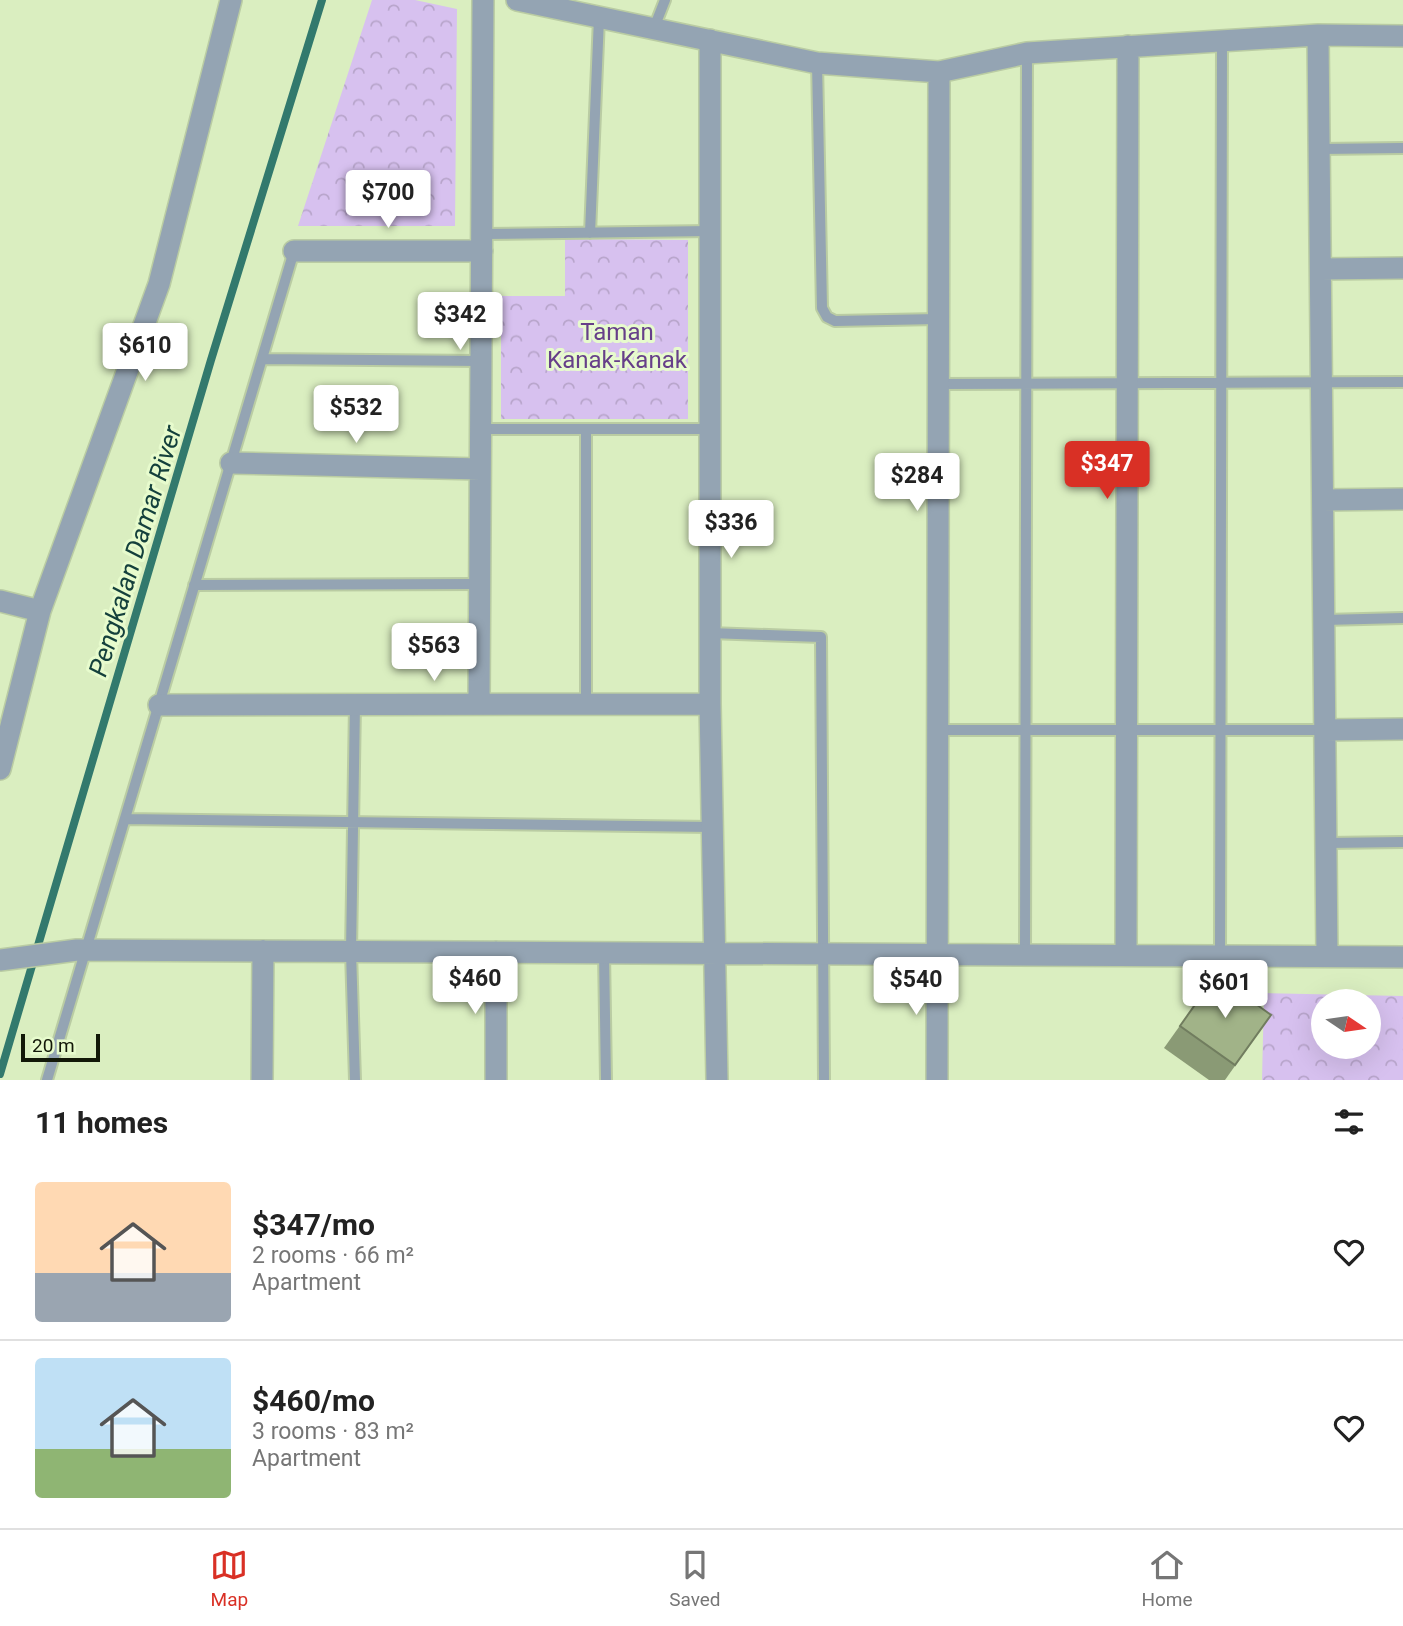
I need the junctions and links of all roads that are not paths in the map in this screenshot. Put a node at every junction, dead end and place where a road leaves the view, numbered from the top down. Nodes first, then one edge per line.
1 (231, 0) edge
2 (483, 0) edge
3 (517, 0) edge
4 (665, 0) edge
5 (599, 18) junction
6 (654, 29) junction
7 (1318, 35) junction
8 (1403, 36) edge
9 (710, 40) junction
10 (1222, 41) junction
11 (1128, 46) junction
12 (1027, 53) junction
13 (817, 63) junction
14 (939, 72) junction
15 (1403, 148) edge
16 (1320, 149) junction
17 (710, 231) junction
18 (590, 233) junction
19 (482, 242) junction
20 (294, 251) joint
21 (1403, 268) edge
22 (1321, 269) junction
23 (939, 319) junction
24 (262, 359) junction
25 (481, 361) junction
26 (1403, 382) edge
27 (938, 384) junction
28 (1027, 384) junction
29 (1128, 384) junction
30 (1221, 384) junction
31 (1322, 384) junction
32 (480, 429) junction
33 (586, 429) junction
34 (710, 429) junction
35 (230, 463) junction
36 (480, 469) junction
37 (1403, 499) edge
38 (1323, 500) junction
39 (479, 584) junction
40 (194, 585) junction
41 (0, 601) edge
42 (40, 611) junction
43 (1403, 618) edge
44 (1324, 620) junction
45 (710, 633) junction
46 (586, 703) junction
47 (355, 704) junction
48 (479, 704) junction
49 (710, 704) junction
50 (159, 705) junction
51 (1403, 729) edge
52 (937, 730) junction
53 (1026, 730) junction
54 (1127, 730) junction
55 (1220, 730) junction
56 (1325, 730) junction
57 (2, 757) edge
58 (125, 819) junction
59 (353, 822) junction
60 (711, 827) junction
61 (1403, 842) edge
62 (1326, 843) junction
63 (81, 950) junction
64 (263, 951) junction
65 (351, 952) junction
66 (496, 952) junction
67 (604, 953) junction
68 (716, 953) junction
69 (823, 954) junction
70 (936, 954) junction
71 (1025, 955) junction
72 (1126, 955) junction
73 (1220, 956) junction
74 (1327, 956) junction
75 (1403, 957) edge
76 (0, 960) edge
77 (47, 1080) edge
78 (262, 1080) edge
79 (355, 1080) edge
80 (496, 1080) edge
81 (606, 1080) edge
82 (717, 1080) edge
83 (824, 1080) edge
84 (937, 1080) edge

1 - 42 street
2 - 19 street
3 - 5 street
4 - 6 lane
5 - 6 street
5 - 18 lane
6 - 9 street
7 - 8 street
7 - 10 street
7 - 16 street
9 - 13 street
9 - 17 street
10 - 11 street
10 - 30 lane
11 - 12 street
11 - 29 street
12 - 14 street
12 - 28 lane
13 - 14 street
13 - 23 lane
14 - 23 street
15 - 16 lane
16 - 22 street
17 - 18 lane
17 - 34 street
18 - 19 lane
19 - 20 street
19 - 25 street
20 - 24 lane
21 - 22 street
22 - 31 street
23 - 27 street
24 - 25 lane
24 - 35 lane
25 - 32 street
26 - 31 lane
27 - 28 lane
27 - 52 street
28 - 29 lane
28 - 53 lane
29 - 30 lane
29 - 54 street
30 - 31 lane
30 - 55 lane
31 - 38 street
32 - 33 lane
32 - 36 street
33 - 34 lane
33 - 46 lane
34 - 45 street
35 - 36 street
35 - 40 lane
36 - 39 street
37 - 38 street
38 - 44 street
39 - 40 lane
39 - 48 street
40 - 50 lane
41 - 42 street
42 - 57 street
43 - 44 lane
44 - 56 street
45 - 49 street
45 - 69 lane
46 - 48 street
46 - 49 street
47 - 48 street
47 - 50 street
47 - 59 lane
49 - 60 street
50 - 58 lane
51 - 56 street
52 - 53 lane
52 - 70 street
53 - 54 lane
53 - 71 lane
54 - 55 lane
54 - 72 street
55 - 56 lane
55 - 73 lane
56 - 62 street
58 - 59 lane
58 - 63 lane
59 - 60 lane
59 - 65 lane
60 - 68 street
61 - 62 lane
62 - 74 street
63 - 64 street
63 - 76 street
63 - 77 lane
64 - 65 street
64 - 78 street
65 - 66 street
65 - 79 lane
66 - 67 street
66 - 80 street
67 - 68 street
67 - 81 lane
68 - 69 street
68 - 82 street
69 - 70 street
69 - 83 lane
70 - 71 street
70 - 84 street
71 - 72 street
72 - 73 street
73 - 74 street
74 - 75 street

